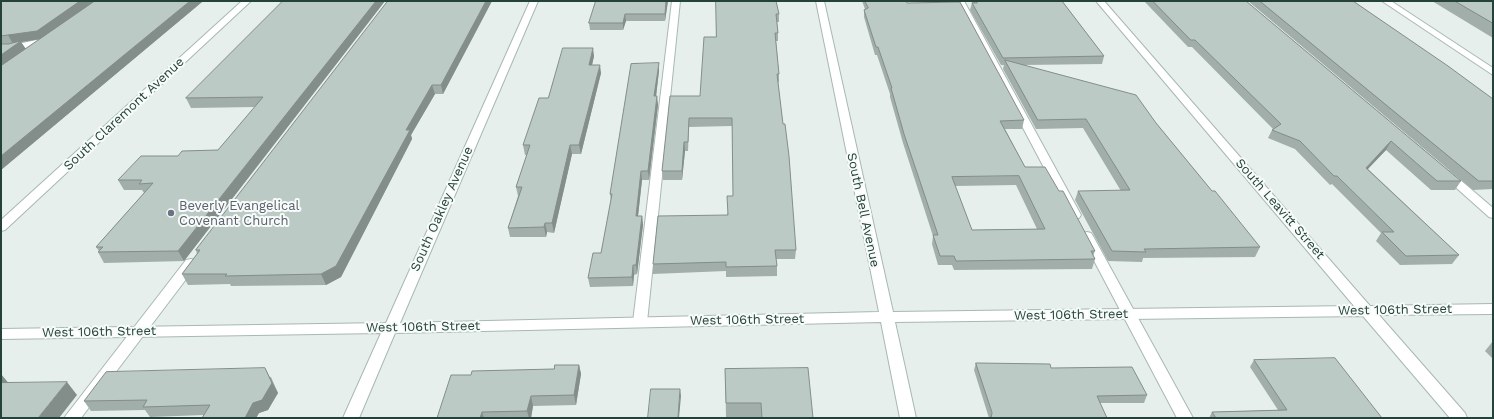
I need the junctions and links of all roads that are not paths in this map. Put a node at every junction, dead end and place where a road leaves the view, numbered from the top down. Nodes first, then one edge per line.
1 (247, 1) edge
2 (534, 1) edge
3 (676, 1) edge
4 (820, 1) edge
5 (960, 1) edge
6 (1100, 1) edge
7 (1386, 1) edge
8 (1, 48) edge
9 (27, 55) edge
10 (1493, 72) edge
11 (1439, 168) edge
12 (1493, 214) edge
13 (1, 227) edge
14 (198, 254) edge
15 (1493, 309) edge
16 (1366, 310) junction
17 (1129, 314) junction
18 (886, 317) junction
19 (640, 322) junction
20 (390, 328) junction
21 (139, 331) junction
22 (1, 334) edge
23 (72, 418) edge
24 (351, 418) edge
25 (908, 418) edge
26 (1185, 418) edge
27 (1459, 418) edge

1 - 13 street, South Claremont Avenue
2 - 20 street, South Oakley Avenue
3 - 19 street
4 - 18 street, South Bell Avenue
5 - 17 street
6 - 16 street, South Leavitt Street
7 - 10 street
8 - 9 street
11 - 12 street
14 - 21 street
15 - 16 street, West 106th Street
16 - 17 street, West 106th Street
16 - 27 street, South Leavitt Street
17 - 18 street, West 106th Street
17 - 26 street
18 - 19 street, West 106th Street
18 - 25 street, South Bell Avenue
19 - 20 street, West 106th Street
20 - 21 street, West 106th Street
20 - 24 street, South Oakley Avenue
21 - 22 street, West 106th Street
21 - 23 street

